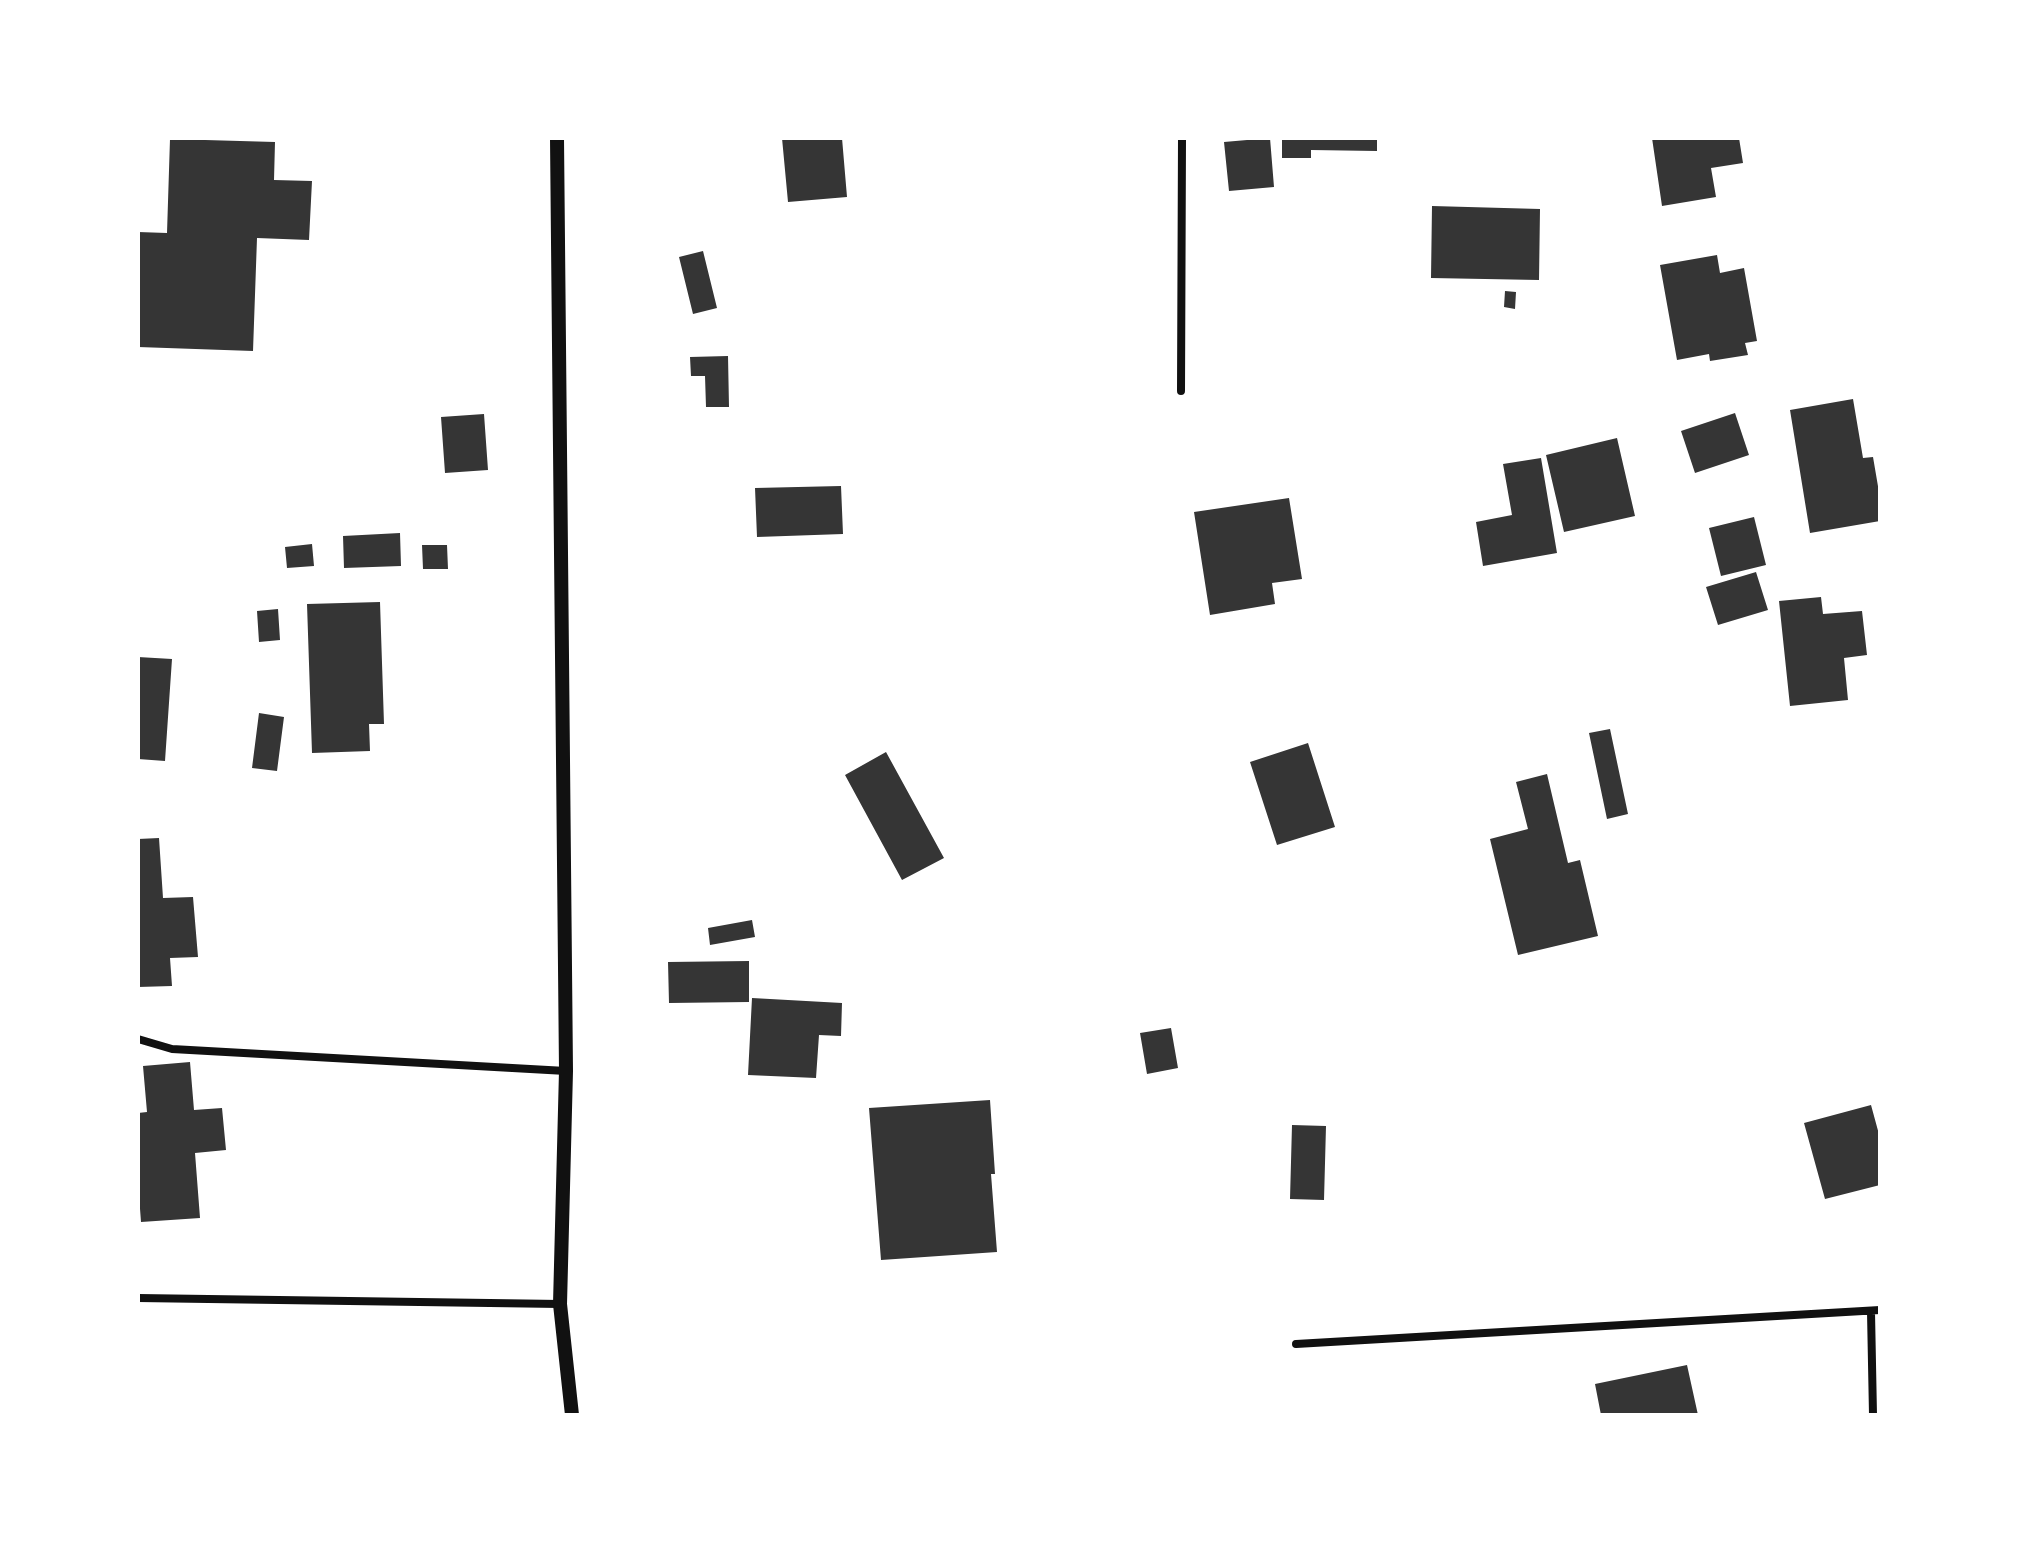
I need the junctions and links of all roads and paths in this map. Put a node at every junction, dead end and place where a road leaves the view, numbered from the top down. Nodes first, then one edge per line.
1 (557, 138) edge
2 (1182, 138) edge
3 (1181, 391) dead end
4 (138, 1039) edge
5 (566, 1071) junction
6 (138, 1298) edge
7 (560, 1304) junction
8 (1875, 1311) edge
9 (1296, 1344) dead end
10 (572, 1415) edge
11 (1873, 1415) edge

1 - 5 street
2 - 3 street
4 - 5 street
5 - 7 street
6 - 7 street
7 - 10 street
8 - 9 street
8 - 11 street

